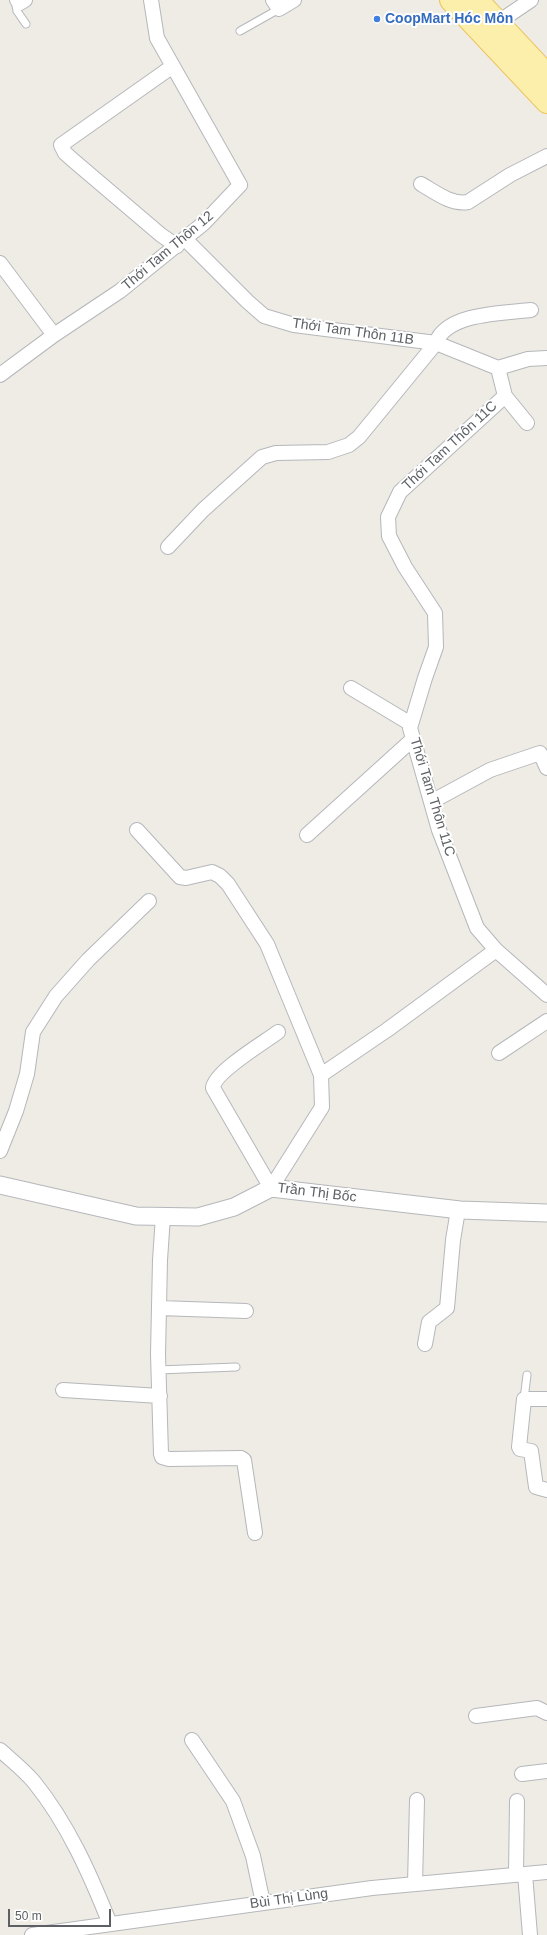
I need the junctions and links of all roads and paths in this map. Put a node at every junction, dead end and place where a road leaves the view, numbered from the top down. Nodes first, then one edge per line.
1 (151, 0) edge
2 (294, 0) edge
3 (451, 0) edge
4 (477, 0) edge
5 (531, 0) edge
6 (20, 1) edge
7 (276, 4) edge
8 (497, 23) junction
9 (26, 24) dead end
10 (240, 31) dead end
11 (173, 66) junction
12 (547, 75) edge
13 (547, 102) edge
14 (547, 156) edge
15 (421, 184) dead end
16 (181, 242) junction
17 (0, 263) edge
18 (531, 310) dead end
19 (54, 335) junction
20 (436, 343) junction
21 (547, 358) edge
22 (498, 368) junction
23 (0, 375) edge
24 (505, 396) junction
25 (527, 423) dead end
26 (168, 547) dead end
27 (351, 688) dead end
28 (412, 724) junction
29 (413, 739) junction
30 (547, 768) edge
31 (431, 802) junction
32 (137, 830) dead end
33 (307, 835) dead end
34 (149, 902) dead end
35 (496, 950) junction
36 (547, 994) edge
37 (547, 1021) edge
38 (278, 1032) dead end
39 (499, 1053) dead end
40 (321, 1076) junction
41 (0, 1151) edge
42 (0, 1185) edge
43 (271, 1188) junction
44 (458, 1210) junction
45 (547, 1213) edge
46 (163, 1216) junction
47 (159, 1308) junction
48 (246, 1311) dead end
49 (425, 1344) dead end
50 (236, 1367) dead end
51 (158, 1370) junction
52 (527, 1375) dead end
53 (63, 1390) dead end
54 (160, 1396) junction
55 (524, 1399) junction
56 (547, 1399) edge
57 (547, 1490) edge
58 (254, 1533) dead end
59 (547, 1713) edge
60 (476, 1716) dead end
61 (192, 1740) dead end
62 (0, 1750) edge
63 (547, 1771) edge
64 (522, 1774) dead end
65 (417, 1800) dead end
66 (517, 1801) dead end
67 (547, 1872) edge
68 (520, 1874) junction
69 (415, 1884) junction
70 (263, 1902) junction
71 (110, 1924) junction
72 (32, 1935) edge
73 (530, 1935) edge

1 - 11 street, Thới Tam Thôn 12
2 - 7 street
3 - 13 main road
4 - 8 main road
5 - 8 street
6 - 9 lane
7 - 10 lane
8 - 12 main road
11 - 16 street, Thới Tam Thôn 12
11 - 16 street, Thới Tam Thôn 11B
14 - 15 street
16 - 19 street, Thới Tam Thôn 12
16 - 20 street, Thới Tam Thôn 11B
17 - 19 street
18 - 20 street
19 - 23 street, Thới Tam Thôn 12
20 - 22 street, Thới Tam Thôn 11B
20 - 26 street
21 - 22 street
22 - 24 street, Thới Tam Thôn 11C
24 - 25 street
24 - 28 street, Thới Tam Thôn 11C
27 - 28 street
28 - 29 street, Thới Tam Thôn 11C
29 - 31 street, Thới Tam Thôn 11C
29 - 33 street
30 - 31 street
31 - 35 street, Thới Tam Thôn 11C
32 - 40 street
34 - 41 street
35 - 36 street, Thới Tam Thôn 11C
35 - 40 street
37 - 39 street
38 - 43 street
40 - 43 street
42 - 46 street, Trần Thị Bốc
43 - 44 street, Trần Thị Bốc
43 - 46 street, Trần Thị Bốc
44 - 45 street, Trần Thị Bốc
44 - 49 street
46 - 47 street
47 - 48 street
47 - 51 street
50 - 51 lane
51 - 54 street
52 - 55 lane
53 - 54 street
54 - 58 street
55 - 56 street
55 - 57 street
59 - 60 street
61 - 70 street
62 - 71 street
63 - 64 street
65 - 69 street
66 - 68 street
67 - 68 street, Bùi Thị Lùng
68 - 69 street, Bùi Thị Lùng
68 - 73 street
69 - 70 street, Bùi Thị Lùng
70 - 71 street, Bùi Thị Lùng
71 - 72 street, Bùi Thị Lùng

